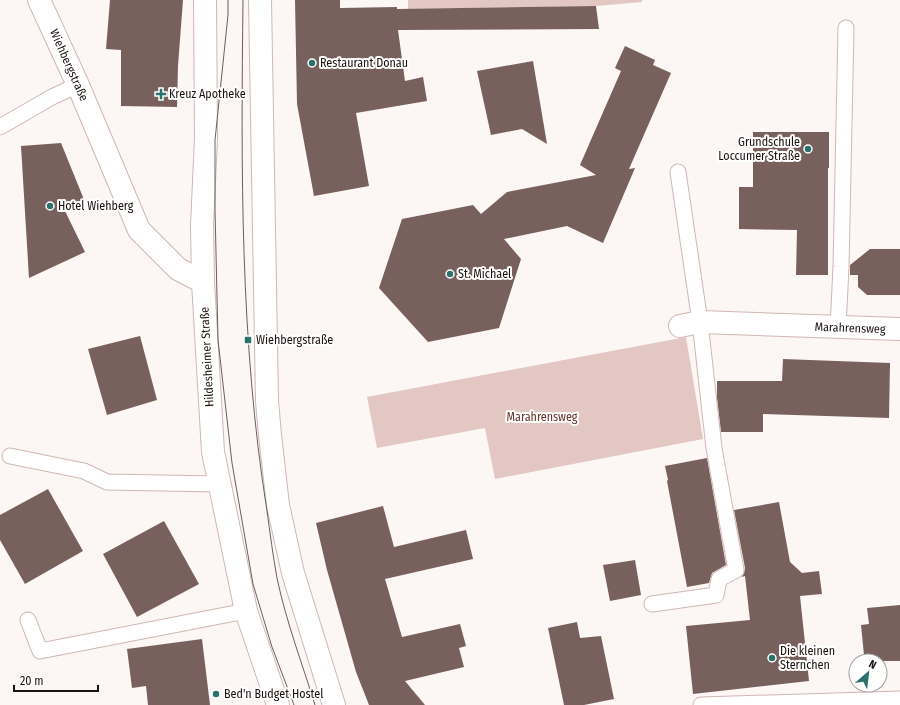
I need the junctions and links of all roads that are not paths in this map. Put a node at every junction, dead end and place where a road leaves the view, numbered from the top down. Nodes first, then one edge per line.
1 (39, 0) edge
2 (205, 0) edge
3 (260, 0) edge
4 (846, 28) dead end
5 (78, 85) junction
6 (0, 127) edge
7 (678, 172) dead end
8 (203, 282) junction
9 (690, 324) junction
10 (838, 328) junction
11 (900, 329) edge
12 (10, 456) dead end
13 (219, 484) junction
14 (652, 604) dead end
15 (246, 611) junction
16 (28, 620) dead end
17 (900, 700) edge
18 (278, 705) edge
19 (334, 705) edge
20 (701, 705) edge

1 - 5 main road, Wiehbergstraße
2 - 8 main road, Hildesheimer Straße
3 - 19 main road
4 - 10 lane
5 - 6 lane
5 - 8 main road, Wiehbergstraße
7 - 9 lane
8 - 13 main road, Hildesheimer Straße
9 - 10 main road, Marahrensweg
9 - 14 lane
10 - 11 main road, Marahrensweg
12 - 13 lane
13 - 15 main road, Hildesheimer Straße
15 - 16 lane
15 - 18 main road, Hildesheimer Straße
17 - 20 lane

